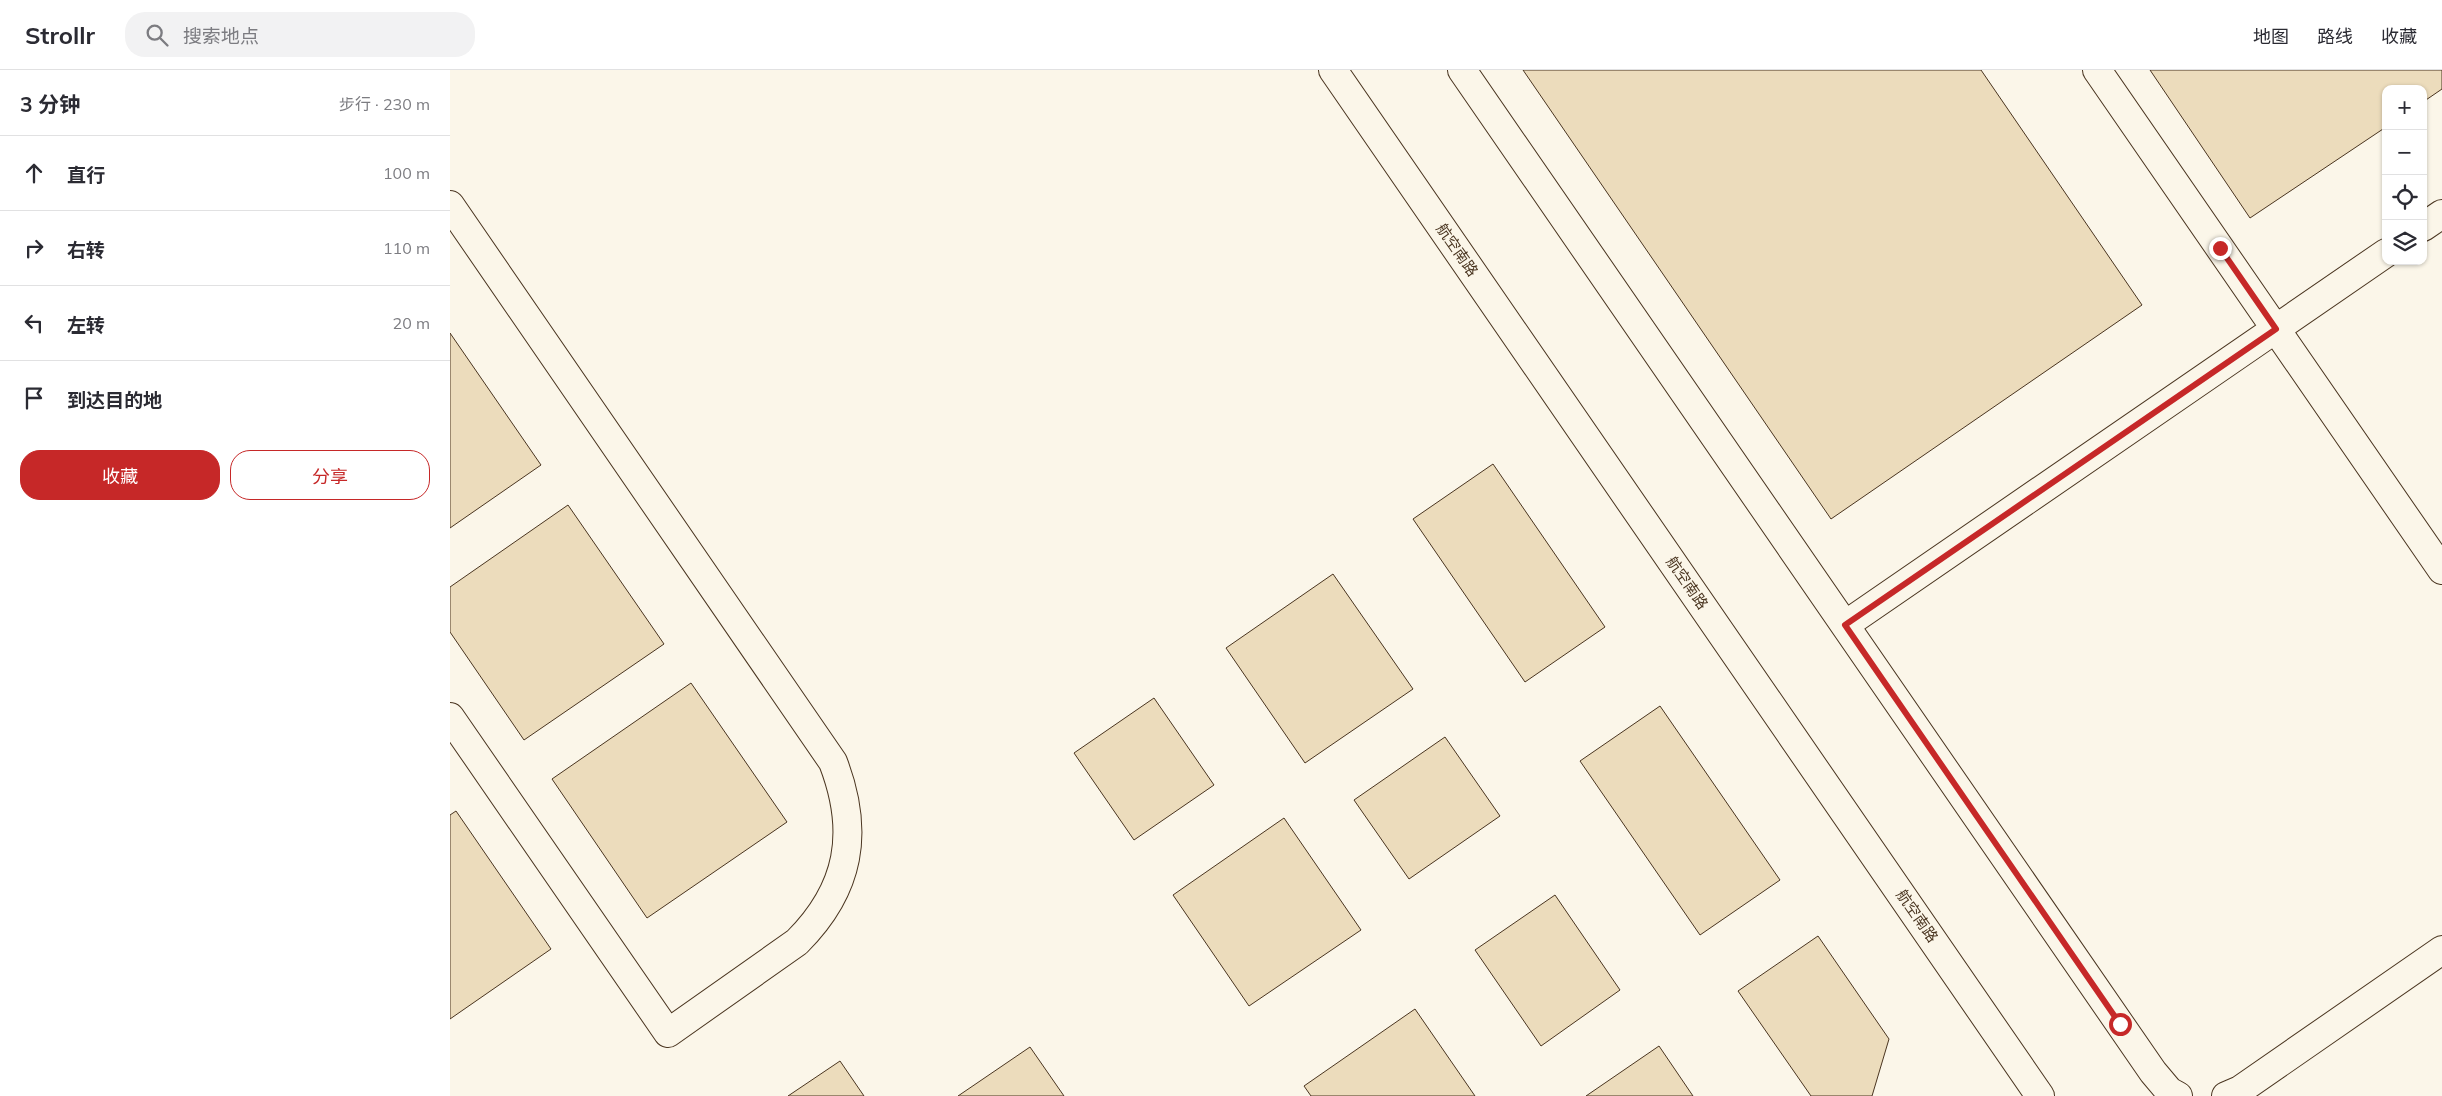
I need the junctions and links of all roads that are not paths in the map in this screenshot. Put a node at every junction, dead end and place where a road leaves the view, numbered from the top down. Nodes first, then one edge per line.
1 (1334, 70) edge
2 (1462, 70) edge
3 (2097, 70) edge
4 (450, 205) edge
5 (2442, 214) edge
6 (2427, 224) edge
7 (2382, 256) edge
8 (2276, 329) junction
9 (2442, 570) edge
10 (1845, 625) junction
11 (450, 717) edge
12 (2442, 950) edge
13 (2040, 1096) edge
14 (2178, 1096) edge
15 (2226, 1096) edge

1 - 13 street, 航空南路
2 - 10 street
3 - 8 street
4 - 11 street
5 - 6 street
7 - 8 street
8 - 9 street
8 - 10 street
10 - 14 street
12 - 15 street

